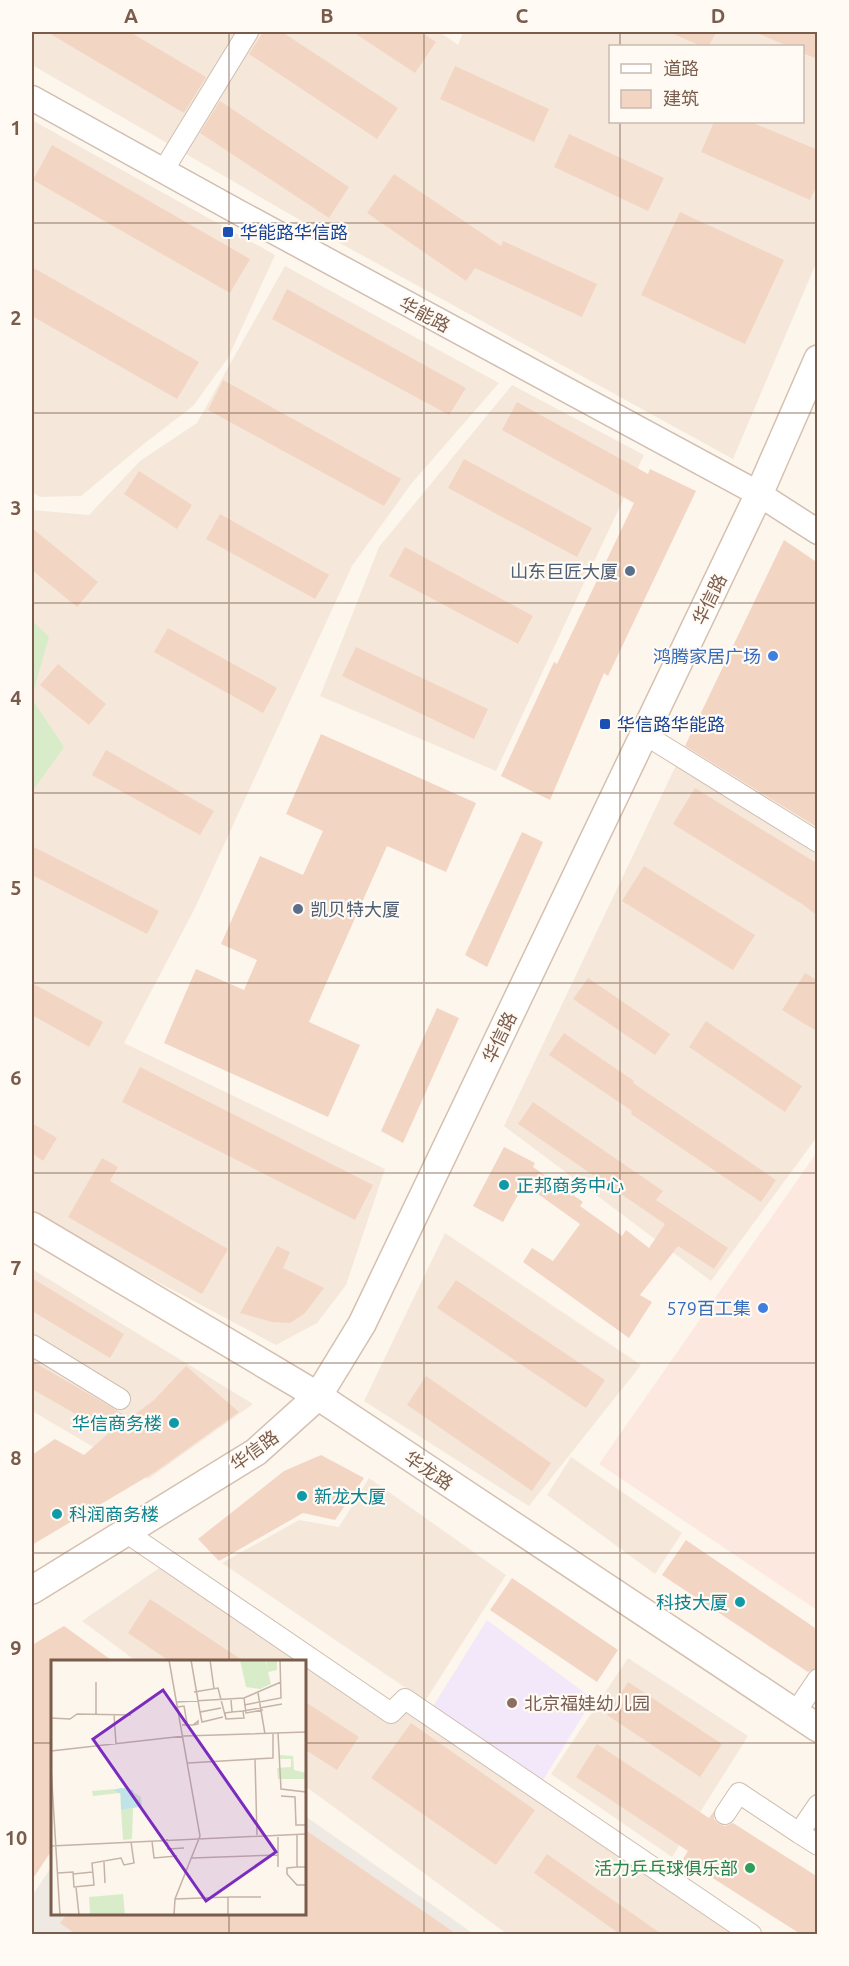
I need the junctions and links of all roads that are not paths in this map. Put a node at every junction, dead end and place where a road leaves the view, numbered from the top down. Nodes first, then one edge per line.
1 (248, 32) edge
2 (32, 98) edge
3 (163, 171) junction
4 (818, 359) edge
5 (759, 494) junction
6 (818, 532) edge
7 (644, 734) junction
8 (818, 842) edge
9 (33, 1229) edge
10 (32, 1346) edge
11 (318, 1396) junction
12 (120, 1399) dead end
13 (124, 1532) junction
14 (32, 1590) edge
15 (818, 1679) edge
16 (795, 1713) junction
17 (818, 1728) edge
18 (818, 1805) edge
19 (725, 1814) dead end
20 (799, 1833) junction
21 (818, 1845) edge
22 (751, 1935) edge

1 - 3 street
2 - 3 street, 华能路
3 - 5 street, 华能路
4 - 5 main road, 华信路
5 - 6 street, 华能路
5 - 7 main road, 华信路
7 - 8 street
7 - 11 main road, 华信路
9 - 11 main road, 华龙路
10 - 12 street
11 - 13 main road, 华信路
11 - 16 main road, 华龙路
13 - 14 main road, 华信路
13 - 22 street
15 - 16 street
16 - 17 main road, 华龙路
18 - 20 street
19 - 20 street
20 - 21 street

